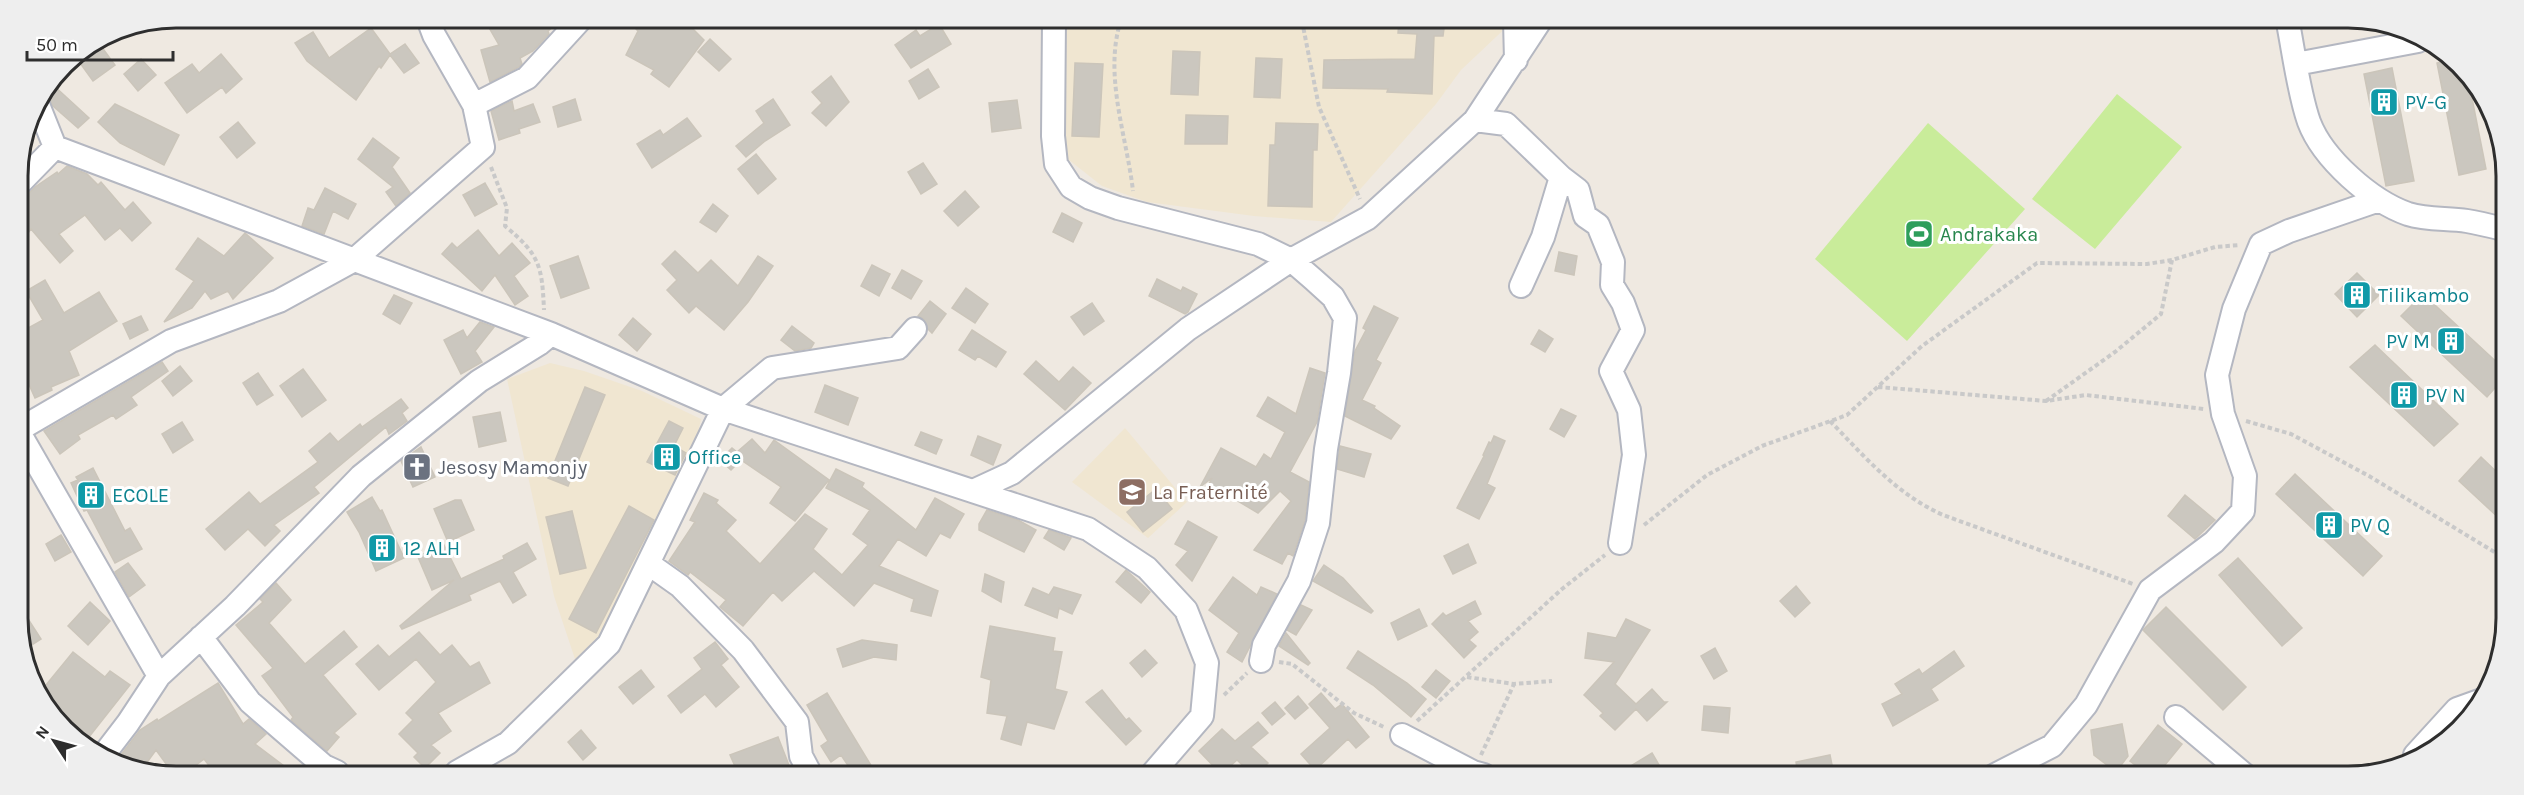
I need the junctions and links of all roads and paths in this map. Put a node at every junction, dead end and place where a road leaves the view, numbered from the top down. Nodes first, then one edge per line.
1 (432, 29) edge
2 (572, 29) edge
3 (1054, 29) edge
4 (1118, 29) edge
5 (1304, 29) edge
6 (1515, 29) edge
7 (1535, 29) edge
8 (2289, 29) edge
9 (2410, 43) edge
10 (1516, 60) junction
11 (2296, 64) junction
12 (474, 105) junction
13 (42, 115) edge
14 (1475, 120) junction
15 (55, 147) junction
16 (483, 147) junction
17 (29, 174) edge
18 (1561, 177) junction
19 (2379, 200) junction
20 (1135, 212) junction
21 (1368, 218) junction
22 (2496, 228) edge
23 (2261, 244) junction
24 (354, 260) junction
25 (1291, 260) junction
26 (2172, 260) junction
27 (2037, 263) dead end
28 (1521, 286) dead end
29 (915, 329) dead end
30 (551, 334) junction
31 (1877, 387) dead end
32 (2046, 401) junction
33 (723, 409) junction
34 (2223, 414) junction
35 (1830, 421) dead end
36 (28, 424) edge
37 (28, 467) edge
38 (973, 491) junction
39 (1620, 543) dead end
40 (2496, 553) edge
41 (649, 564) junction
42 (2151, 590) junction
43 (201, 637) junction
44 (1261, 661) dead end
45 (159, 676) junction
46 (1466, 676) dead end
47 (1552, 681) dead end
48 (1514, 684) junction
49 (2468, 705) edge
50 (2176, 717) dead end
51 (1402, 735) dead end
52 (2423, 746) edge
53 (108, 750) edge
54 (324, 766) edge
55 (473, 766) edge
56 (806, 766) edge
57 (1159, 766) edge
58 (1465, 766) edge
59 (1482, 766) edge
60 (2013, 766) edge
61 (2234, 766) edge

1 - 12 street
2 - 12 street
3 - 20 street
4 - 20 path
5 - 21 path
6 - 10 street
7 - 10 street
8 - 11 street
9 - 11 street
10 - 14 street
11 - 19 street
12 - 16 street
13 - 15 street
14 - 18 street
14 - 21 street
15 - 17 street
15 - 24 street
16 - 24 street
16 - 30 path
18 - 28 street
18 - 39 street
19 - 22 street
19 - 23 street
20 - 25 street
21 - 25 street
23 - 26 path
23 - 34 street
24 - 30 street
24 - 36 street
25 - 38 street
25 - 44 street
26 - 27 path
26 - 32 path
29 - 33 street
30 - 33 street
30 - 43 street
31 - 32 path
32 - 34 path
33 - 38 street
33 - 41 street
34 - 40 path
34 - 42 street
35 - 42 path
37 - 45 street
38 - 57 street
41 - 55 street
41 - 56 street
42 - 60 street
43 - 45 street
43 - 54 street
45 - 53 street
46 - 48 path
47 - 48 path
48 - 59 path
49 - 52 street
50 - 61 street
51 - 58 street

